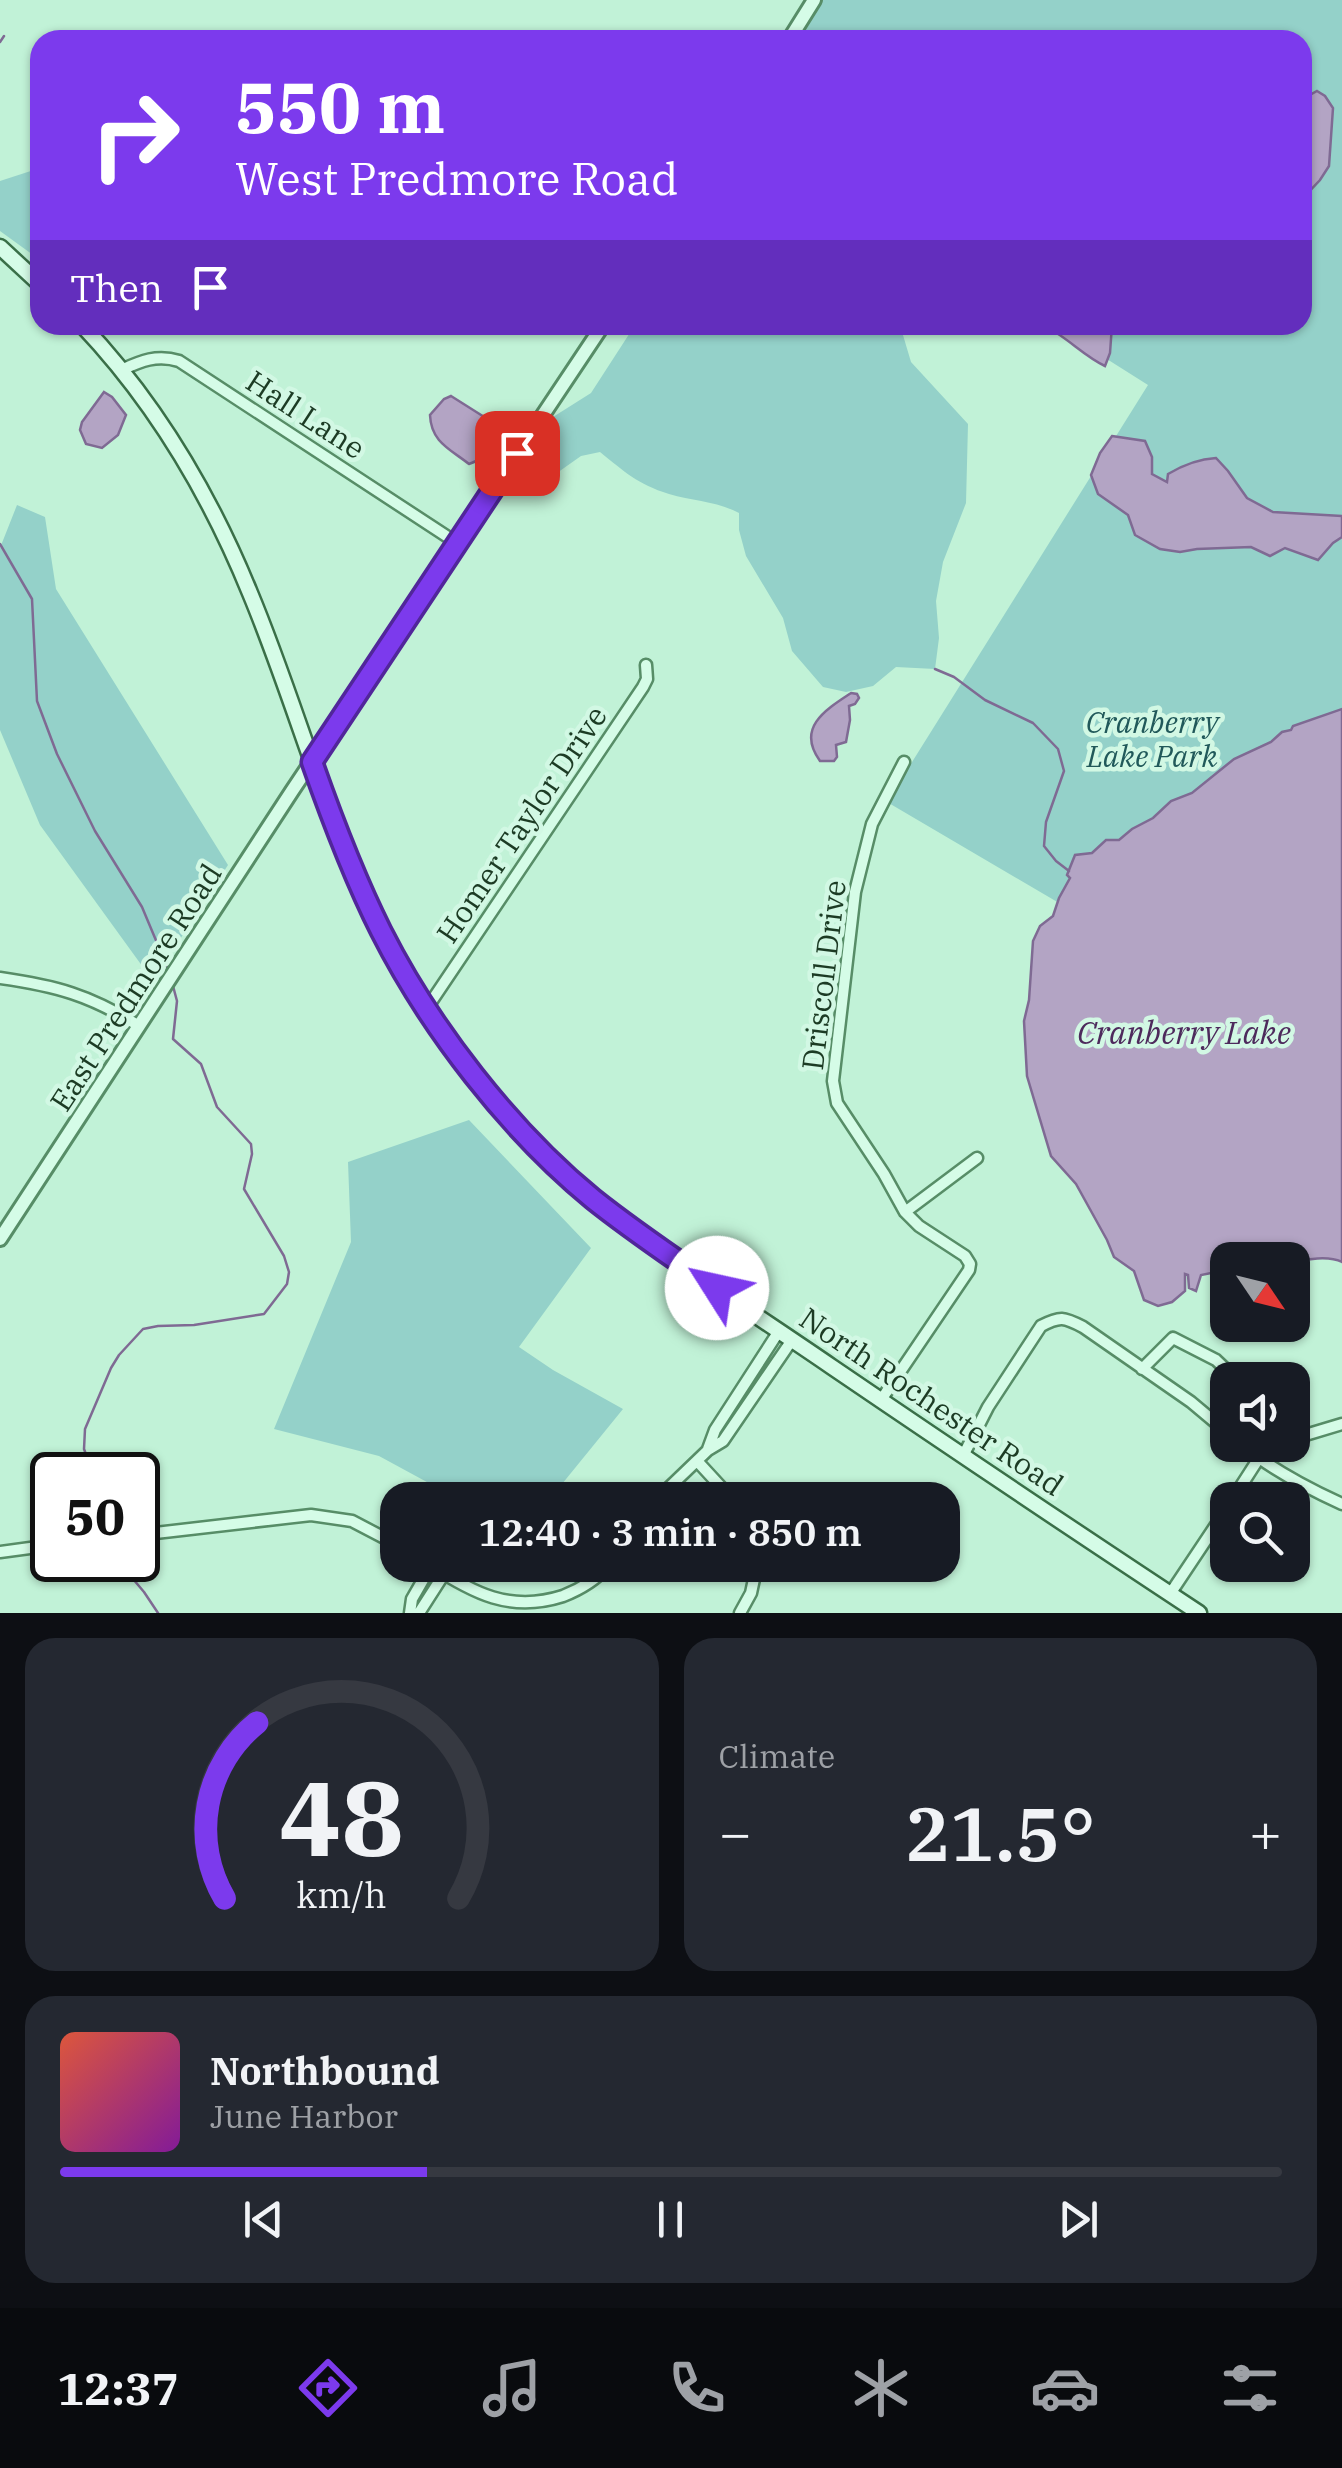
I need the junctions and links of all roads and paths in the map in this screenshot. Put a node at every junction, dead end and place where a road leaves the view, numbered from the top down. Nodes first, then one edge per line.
1 (814, 0) edge
2 (795, 30) edge
3 (0, 248) edge
4 (30, 275) edge
5 (91, 335) edge
6 (596, 335) edge
7 (121, 370) junction
8 (457, 543) junction
9 (646, 664) dead end
10 (312, 762) junction
11 (904, 762) dead end
12 (0, 978) edge
13 (427, 1008) junction
14 (139, 1026) junction
15 (977, 1158) dead end
16 (904, 1212) junction
17 (0, 1239) edge
18 (786, 1335) junction
19 (1218, 1362) edge
20 (1142, 1369) junction
21 (881, 1400) junction
22 (1210, 1418) edge
23 (1342, 1424) edge
24 (1310, 1434) edge
25 (963, 1456) junction
26 (698, 1462) junction
27 (1266, 1462) edge
28 (676, 1482) edge
29 (716, 1482) edge
30 (1342, 1504) edge
31 (160, 1532) edge
32 (1210, 1534) edge
33 (380, 1535) edge
34 (30, 1548) edge
35 (0, 1552) edge
36 (421, 1582) edge
37 (439, 1582) edge
38 (457, 1582) edge
39 (589, 1582) edge
40 (754, 1582) edge
41 (1170, 1594) junction
42 (548, 1606) edge
43 (410, 1613) edge
44 (419, 1613) edge
45 (740, 1613) edge
46 (1199, 1613) edge

1 - 2 street
3 - 4 main road
5 - 7 main road, North Rochester Road
6 - 8 street, East Predmore Road
7 - 8 street, Hall Lane
7 - 10 main road, North Rochester Road
8 - 10 street, East Predmore Road
9 - 13 street, Homer Taylor Drive
10 - 13 main road, North Rochester Road
10 - 14 street, East Predmore Road
11 - 16 street, Driscoll Drive
12 - 14 street
13 - 18 main road, North Rochester Road
14 - 17 street, East Predmore Road
15 - 16 street
16 - 21 street, Driscoll Drive
18 - 21 main road, North Rochester Road
18 - 26 street
19 - 20 street
20 - 22 street
20 - 25 street
21 - 25 main road, North Rochester Road
23 - 24 street
25 - 41 main road, North Rochester Road
26 - 28 street
26 - 29 street
27 - 30 street
31 - 33 street
32 - 41 street
34 - 35 street
36 - 43 street
37 - 44 street
38 - 42 street
39 - 42 street
40 - 45 street
41 - 46 main road, North Rochester Road

